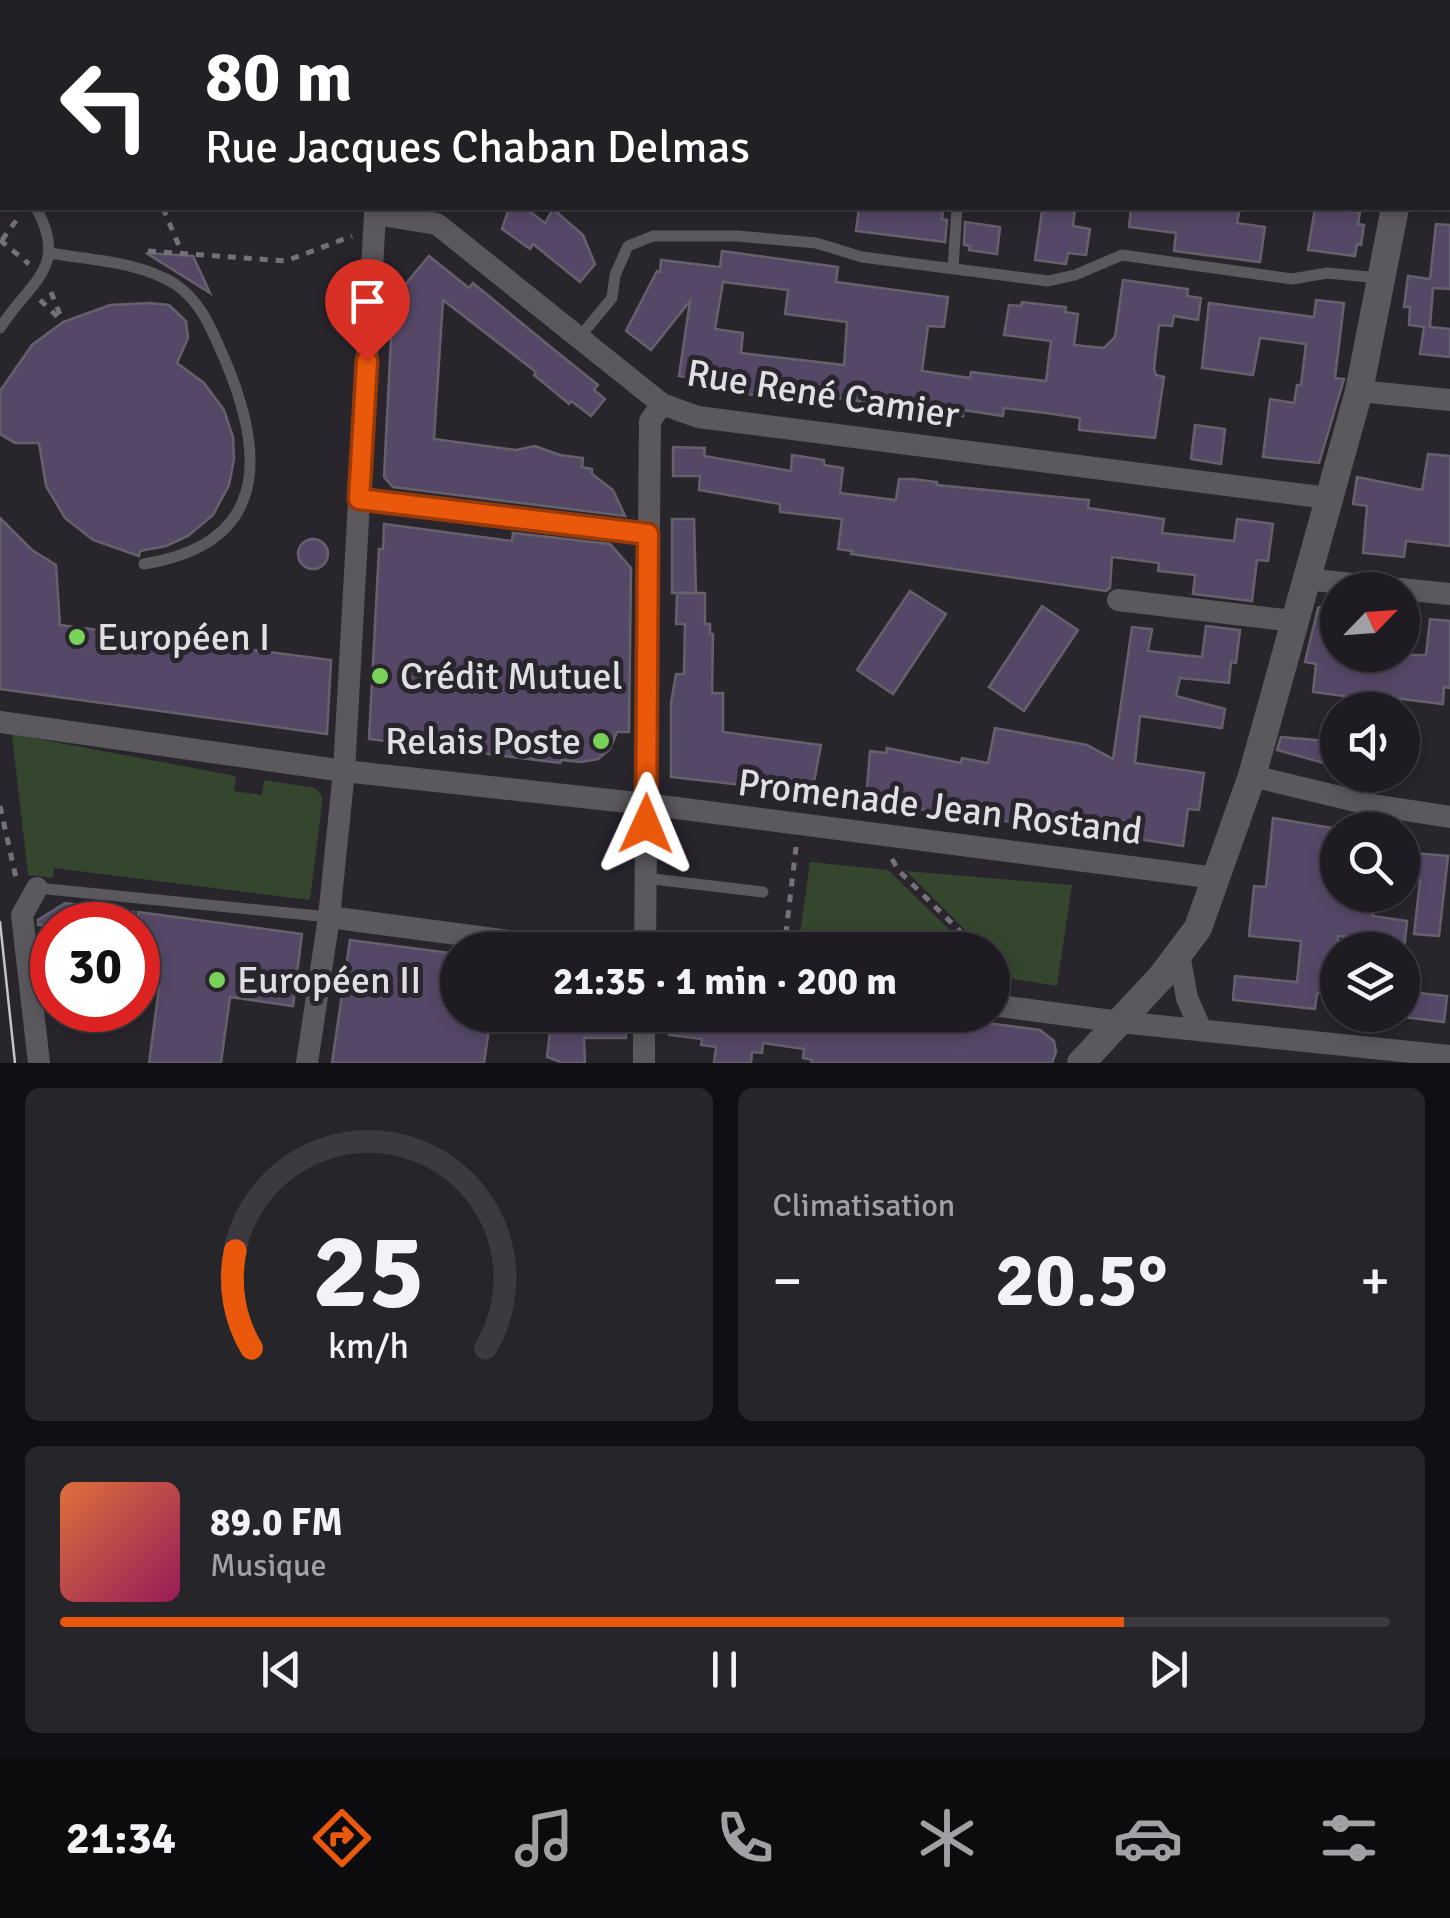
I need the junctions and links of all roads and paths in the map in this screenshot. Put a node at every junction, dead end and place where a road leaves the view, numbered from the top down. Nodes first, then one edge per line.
1 (24, 210) edge
2 (37, 210) edge
3 (164, 210) edge
4 (957, 210) edge
5 (1394, 210) edge
6 (375, 216) edge
7 (2, 240) edge
8 (144, 251) dead end
9 (182, 253) junction
10 (48, 254) junction
11 (953, 268) junction
12 (1380, 278) junction
13 (48, 286) dead end
14 (63, 322) dead end
15 (0, 328) edge
16 (578, 339) junction
17 (1358, 390) junction
18 (1450, 400) edge
19 (662, 404) junction
20 (1328, 498) junction
21 (349, 499) junction
22 (648, 534) junction
23 (144, 564) dead end
24 (1304, 579) junction
25 (1450, 594) edge
26 (1118, 600) dead end
27 (1293, 621) junction
28 (0, 722) edge
29 (344, 771) junction
30 (1252, 776) junction
31 (646, 804) junction
32 (0, 806) edge
33 (1450, 817) edge
34 (798, 824) junction
35 (879, 834) junction
36 (645, 878) junction
37 (1216, 878) junction
38 (27, 885) junction
39 (762, 892) dead end
40 (329, 917) junction
41 (441, 932) edge
42 (645, 932) edge
43 (786, 932) edge
44 (961, 932) edge
45 (1179, 954) junction
46 (1010, 1007) edge
47 (1120, 1022) junction
48 (1201, 1030) junction
49 (644, 1032) edge
50 (1450, 1056) edge
51 (39, 1063) edge
52 (307, 1063) edge
53 (644, 1063) edge
54 (1081, 1063) edge

1 - 7 path
2 - 10 lane
3 - 9 path
4 - 11 lane
5 - 12 street
6 - 9 path
6 - 16 street, Rue René Camier
6 - 21 street
8 - 9 path
10 - 15 lane
10 - 23 lane
11 - 12 lane
11 - 16 lane
12 - 17 street
13 - 14 path
16 - 19 street, Rue René Camier
17 - 18 street
17 - 20 street
19 - 20 street, Rue René Camier
19 - 22 street
20 - 24 street
21 - 22 street
21 - 29 street
22 - 31 street
24 - 25 street
24 - 27 street
26 - 27 street
27 - 30 street
28 - 29 street, Promenade Jean Rostand
29 - 31 street, Promenade Jean Rostand
29 - 40 street
30 - 33 street
30 - 37 street
31 - 34 street, Promenade Jean Rostand
31 - 36 street
32 - 38 path
34 - 35 street, Promenade Jean Rostand
34 - 43 path
35 - 37 street, Promenade Jean Rostand
35 - 44 path
36 - 39 lane
36 - 42 street
37 - 45 street
38 - 40 lane
38 - 51 street
40 - 41 street
40 - 52 street
45 - 47 street
45 - 48 street
46 - 47 street
47 - 48 street
47 - 54 street
48 - 50 street
49 - 53 street

